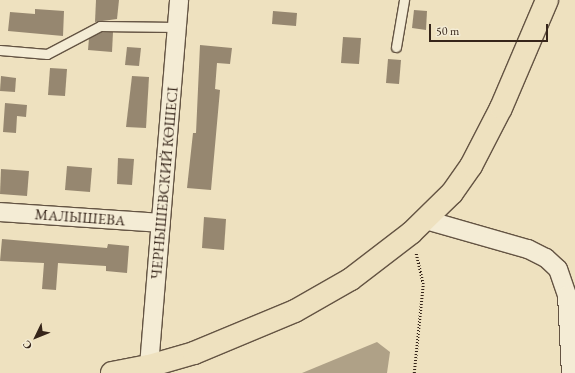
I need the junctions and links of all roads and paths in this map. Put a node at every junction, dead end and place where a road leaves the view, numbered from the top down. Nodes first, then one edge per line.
1 (179, 0) edge
2 (404, 0) edge
3 (546, 0) edge
4 (177, 27) junction
5 (396, 47) dead end
6 (0, 50) edge
7 (0, 212) edge
8 (161, 223) junction
9 (419, 227) junction
10 (149, 366) junction
11 (112, 373) edge
12 (414, 373) edge
13 (571, 373) edge

1 - 4 street, ЧЕРНЫШЕВСКИЙ КӨШЕСІ
2 - 5 lane
3 - 9 highway
4 - 6 lane
4 - 8 street, ЧЕРНЫШЕВСКИЙ КӨШЕСІ
7 - 8 street, МАЛЫШЕВА
8 - 10 street, ЧЕРНЫШЕВСКИЙ КӨШЕСІ
9 - 10 highway
9 - 12 path
9 - 13 street
10 - 11 highway

